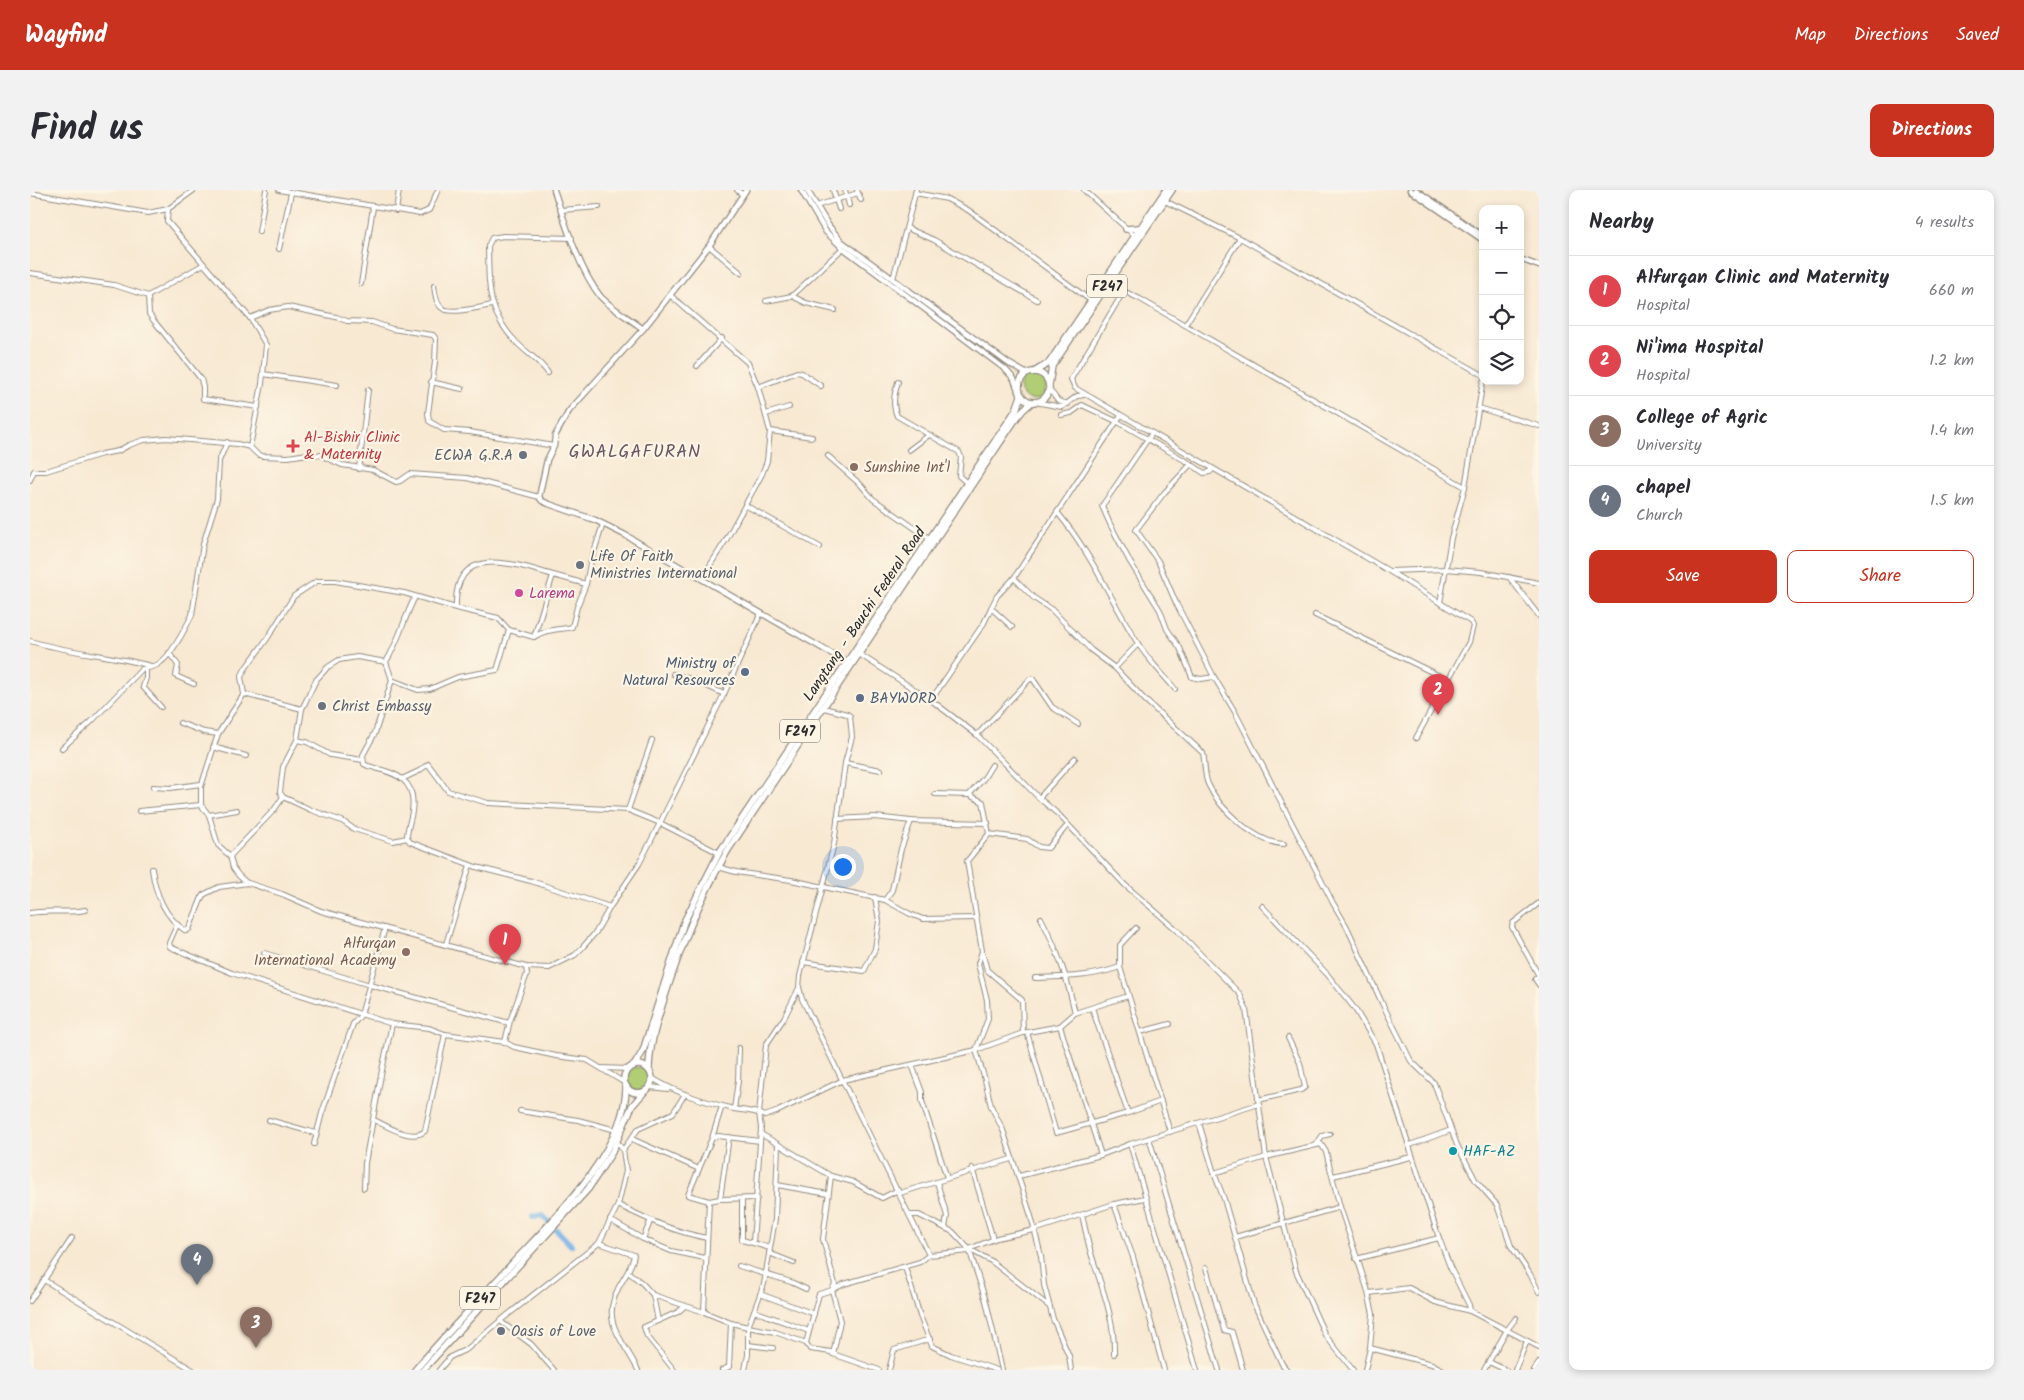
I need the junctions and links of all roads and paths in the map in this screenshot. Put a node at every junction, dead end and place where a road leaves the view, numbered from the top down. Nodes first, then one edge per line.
1 (194, 190) edge
2 (266, 190) edge
3 (279, 190) edge
4 (398, 190) edge
5 (438, 190) edge
6 (554, 190) edge
7 (737, 190) edge
8 (801, 190) edge
9 (807, 190) edge
10 (833, 190) edge
11 (845, 190) edge
12 (1084, 190) edge
13 (1166, 190) edge
14 (1172, 190) edge
15 (1410, 190) edge
16 (1416, 190) edge
17 (289, 192) edge
18 (744, 192) edge
19 (858, 192) edge
20 (915, 192) edge
21 (30, 193) edge
22 (847, 196) junction
23 (835, 199) junction
24 (861, 200) dead end
25 (1165, 200) junction
26 (850, 205) dead end
27 (816, 206) junction
28 (373, 207) junction
29 (599, 207) dead end
30 (168, 209) junction
31 (839, 209) dead end
32 (561, 210) junction
33 (396, 211) junction
34 (907, 228) junction
35 (1139, 228) junction
36 (1126, 229) junction
37 (258, 232) dead end
38 (1479, 233) edge
39 (1136, 237) junction
40 (1479, 237) edge
41 (572, 238) junction
42 (1240, 238) junction
43 (709, 246) junction
44 (842, 248) junction
45 (279, 249) dead end
46 (1524, 262) edge
47 (204, 264) junction
48 (1539, 268) edge
49 (30, 273) edge
50 (741, 273) dead end
51 (892, 282) junction
52 (1106, 282) junction
53 (361, 284) dead end
54 (434, 286) dead end
55 (1124, 291) junction
56 (670, 295) junction
57 (148, 296) junction
58 (792, 296) junction
59 (1037, 300) dead end
60 (1090, 300) junction
61 (766, 302) dead end
62 (492, 305) junction
63 (835, 310) dead end
64 (250, 318) junction
65 (1185, 325) junction
66 (643, 329) junction
67 (722, 338) junction
68 (697, 366) dead end
69 (1034, 372) junction
70 (548, 373) dead end
71 (1479, 373) edge
72 (263, 374) junction
73 (1027, 374) junction
74 (432, 382) junction
75 (898, 382) dead end
76 (337, 385) dead end
77 (1483, 385) edge
78 (758, 386) junction
79 (821, 386) dead end
80 (1049, 387) junction
81 (462, 389) dead end
82 (368, 390) dead end
83 (1020, 393) junction
84 (1085, 394) junction
85 (1034, 402) junction
86 (1068, 404) junction
87 (258, 406) junction
88 (790, 407) dead end
89 (1479, 408) junction
90 (766, 414) junction
91 (1061, 415) dead end
92 (1121, 415) junction
93 (1118, 422) junction
94 (1539, 426) edge
95 (770, 431) junction
96 (1152, 433) junction
97 (929, 435) junction
98 (812, 438) dead end
99 (1148, 440) junction
100 (227, 442) junction
101 (554, 446) junction
102 (250, 447) junction
103 (909, 450) dead end
104 (828, 456) dead end
105 (1191, 464) junction
106 (32, 469) edge
107 (359, 469) junction
108 (1213, 469) junction
109 (30, 480) edge
110 (968, 483) junction
111 (1465, 487) junction
112 (539, 497) junction
113 (745, 505) junction
114 (1057, 512) junction
115 (603, 524) junction
116 (929, 538) junction
117 (820, 547) dead end
118 (1446, 569) junction
119 (1389, 571) junction
120 (553, 574) junction
121 (1509, 577) junction
122 (702, 578) junction
123 (1014, 578) junction
124 (1539, 583) edge
125 (586, 584) junction
126 (415, 597) junction
127 (1440, 603) junction
128 (456, 608) junction
129 (991, 608) junction
130 (761, 613) junction
131 (1315, 615) dead end
132 (1539, 616) edge
133 (1012, 627) dead end
134 (509, 630) junction
135 (534, 637) junction
136 (30, 641) edge
137 (1138, 644) junction
138 (168, 653) junction
139 (859, 654) junction
140 (386, 662) junction
141 (846, 662) junction
142 (852, 665) junction
143 (153, 667) junction
144 (146, 668) junction
145 (1115, 668) junction
146 (673, 674) dead end
147 (1214, 677) junction
148 (392, 680) junction
149 (1448, 680) junction
150 (194, 684) dead end
151 (1175, 689) dead end
152 (244, 694) junction
153 (724, 694) junction
154 (931, 700) junction
155 (161, 707) dead end
156 (824, 708) junction
157 (302, 709) junction
158 (180, 723) dead end
159 (1078, 724) dead end
160 (218, 734) junction
161 (977, 735) junction
162 (1416, 738) dead end
163 (297, 740) junction
164 (652, 740) dead end
165 (214, 747) junction
166 (62, 748) dead end
167 (246, 756) dead end
168 (1075, 758) dead end
169 (363, 760) junction
170 (845, 763) junction
171 (992, 765) dead end
172 (881, 770) dead end
173 (402, 779) junction
174 (201, 784) junction
175 (153, 787) dead end
176 (935, 794) dead end
177 (969, 795) junction
178 (282, 797) junction
179 (1039, 798) junction
180 (201, 805) junction
181 (237, 810) dead end
182 (628, 810) junction
183 (139, 811) dead end
184 (209, 815) junction
185 (837, 819) junction
186 (911, 821) junction
187 (660, 823) junction
188 (988, 823) junction
189 (1066, 827) dead end
190 (989, 834) junction
191 (407, 838) junction
192 (1284, 844) dead end
193 (718, 852) junction
194 (230, 856) junction
195 (470, 864) junction
196 (718, 867) junction
197 (152, 869) dead end
198 (248, 883) junction
199 (822, 886) junction
200 (875, 897) junction
201 (886, 900) junction
202 (1539, 903) edge
203 (1262, 906) dead end
204 (610, 907) junction
205 (85, 910) dead end
206 (30, 913) edge
207 (976, 918) junction
208 (1041, 918) dead end
209 (177, 925) junction
210 (385, 928) junction
211 (1136, 928) dead end
212 (446, 944) junction
213 (982, 951) junction
214 (264, 952) dead end
215 (803, 962) junction
216 (526, 967) junction
217 (1120, 968) junction
218 (1539, 976) edge
219 (1035, 978) dead end
220 (1068, 978) junction
221 (370, 985) junction
222 (1539, 985) edge
223 (799, 987) junction
224 (1128, 996) junction
225 (1092, 1008) junction
226 (1075, 1013) junction
227 (361, 1015) junction
228 (509, 1023) junction
229 (392, 1024) junction
230 (1170, 1024) dead end
231 (1060, 1026) junction
232 (1140, 1032) junction
233 (1025, 1033) junction
234 (445, 1034) junction
235 (1288, 1038) dead end
236 (504, 1042) junction
237 (739, 1048) dead end
238 (976, 1050) junction
239 (912, 1065) junction
240 (632, 1067) junction
241 (601, 1068) junction
242 (649, 1070) junction
243 (652, 1078) junction
244 (843, 1080) junction
245 (625, 1084) junction
246 (647, 1089) junction
247 (670, 1089) junction
248 (685, 1094) junction
249 (1161, 1101) junction
250 (1259, 1102) junction
251 (722, 1106) junction
252 (734, 1109) junction
253 (520, 1111) dead end
254 (759, 1113) junction
255 (1128, 1113) junction
256 (269, 1120) dead end
257 (374, 1120) junction
258 (1199, 1123) junction
259 (1092, 1124) junction
260 (616, 1130) junction
261 (1451, 1130) junction
262 (1170, 1132) junction
263 (316, 1133) junction
264 (761, 1134) junction
265 (1330, 1134) dead end
266 (729, 1137) junction
267 (712, 1138) junction
268 (1149, 1138) junction
269 (632, 1139) junction
270 (760, 1141) junction
271 (617, 1142) junction
272 (314, 1144) dead end
273 (1130, 1144) junction
274 (1317, 1144) junction
275 (778, 1146) junction
276 (1410, 1146) junction
277 (623, 1150) junction
278 (1101, 1155) junction
279 (1266, 1156) junction
280 (1412, 1157) junction
281 (1011, 1159) junction
282 (699, 1169) junction
283 (973, 1169) junction
284 (1214, 1173) junction
285 (831, 1176) junction
286 (1019, 1176) junction
287 (1333, 1176) junction
288 (947, 1178) junction
289 (937, 1182) junction
290 (777, 1185) junction
291 (364, 1188) dead end
292 (899, 1192) junction
293 (828, 1194) junction
294 (757, 1198) junction
295 (1145, 1198) junction
296 (720, 1199) junction
297 (742, 1199) junction
298 (709, 1201) junction
299 (1114, 1204) junction
300 (618, 1205) junction
301 (1340, 1207) junction
302 (910, 1215) junction
303 (1082, 1215) junction
304 (610, 1220) junction
305 (555, 1222) junction
306 (650, 1222) junction
307 (1283, 1224) junction
308 (945, 1228) junction
309 (548, 1229) junction
310 (1034, 1230) junction
311 (1235, 1237) junction
312 (72, 1238) dead end
313 (707, 1238) junction
314 (1439, 1238) junction
315 (643, 1239) junction
316 (993, 1239) junction
317 (598, 1243) junction
318 (753, 1243) junction
319 (969, 1250) junction
320 (770, 1251) junction
321 (929, 1254) junction
322 (705, 1258) junction
323 (1356, 1259) junction
324 (794, 1262) dead end
325 (740, 1266) dead end
326 (905, 1266) junction
327 (1206, 1268) dead end
328 (628, 1272) junction
329 (765, 1274) junction
330 (44, 1280) junction
331 (806, 1290) dead end
332 (832, 1290) junction
333 (1539, 1292) edge
334 (760, 1294) junction
335 (1369, 1294) junction
336 (653, 1296) junction
337 (30, 1301) edge
338 (685, 1306) junction
339 (1050, 1307) junction
340 (754, 1311) junction
341 (1470, 1311) junction
342 (704, 1312) junction
343 (814, 1314) junction
344 (1516, 1318) dead end
345 (500, 1321) junction
346 (658, 1321) junction
347 (731, 1323) junction
348 (748, 1327) junction
349 (1507, 1330) junction
350 (809, 1331) junction
351 (930, 1339) junction
352 (1527, 1341) junction
353 (806, 1343) junction
354 (748, 1346) junction
355 (1539, 1347) edge
356 (773, 1348) dead end
357 (1370, 1348) junction
358 (833, 1354) junction
359 (1114, 1354) dead end
360 (1489, 1362) junction
361 (1539, 1363) edge
362 (193, 1370) edge
363 (415, 1370) edge
364 (423, 1370) edge
365 (439, 1370) edge
366 (554, 1370) edge
367 (638, 1370) edge
368 (674, 1370) edge
369 (722, 1370) edge
370 (745, 1370) edge
371 (878, 1370) edge
372 (889, 1370) edge
373 (997, 1370) edge
374 (1002, 1370) edge
375 (1071, 1370) edge
376 (1164, 1370) edge
377 (1197, 1370) edge
378 (1219, 1370) edge
379 (1244, 1370) edge
380 (1287, 1370) edge
381 (1354, 1370) edge
382 (1365, 1370) edge
383 (1443, 1370) edge
384 (1484, 1370) edge
385 (1506, 1370) edge
386 (1515, 1370) edge
387 (1534, 1370) edge

1 - 30 street
2 - 37 street
3 - 17 street
4 - 33 street
5 - 33 street
6 - 32 street
7 - 18 street
8 - 44 street
9 - 27 street
10 - 23 street
11 - 22 street
12 - 36 street
13 - 35 main road, F247
14 - 25 main road, F247
15 - 40 street
16 - 38 street
17 - 28 street
17 - 45 street
18 - 43 street
19 - 22 street
19 - 24 street
20 - 34 street
20 - 60 street
21 - 30 street
22 - 23 street
22 - 26 street
23 - 27 street
23 - 31 street
25 - 39 main road, F247
25 - 42 street
27 - 51 street
28 - 33 street
28 - 53 street
29 - 32 street
30 - 47 street
32 - 41 street
34 - 51 street
34 - 59 street
35 - 36 main road
35 - 39 main road, F247
36 - 39 street
39 - 52 main road, F247
41 - 62 street
41 - 66 street
42 - 65 street
42 - 71 street
43 - 50 street
43 - 56 street
44 - 51 street
44 - 58 street
46 - 48 street
47 - 57 street
47 - 64 street
49 - 57 street
51 - 73 street
51 - 83 street
52 - 55 street
52 - 60 main road, F247
52 - 80 main road, F247
54 - 62 street
55 - 65 street
55 - 84 street
56 - 66 street
56 - 67 street
57 - 87 street
58 - 61 street
58 - 63 street
60 - 69 main road, F247
62 - 70 street
64 - 72 street
64 - 74 street
65 - 111 street
66 - 101 street
67 - 68 street
67 - 78 street
69 - 73 main road, F247
69 - 80 main road
72 - 76 street
72 - 87 street
73 - 83 main road, F247
74 - 81 street
74 - 101 street
75 - 97 street
77 - 89 street
78 - 79 street
78 - 90 street
80 - 85 main road, F247
80 - 86 street
82 - 107 street
83 - 85 main road
83 - 110 main road, Langtang - Bauchi Federal Road / F247
84 - 86 street
84 - 92 street
85 - 86 street
85 - 139 main road, Langtang - Bauchi Federal Road / F247
87 - 102 street
88 - 90 street
89 - 94 street
89 - 111 street
90 - 95 street
91 - 93 street
92 - 93 street
92 - 96 street
93 - 99 street
93 - 114 street
95 - 98 street
95 - 113 street
96 - 99 street
96 - 108 street
97 - 103 street
97 - 110 street
99 - 105 street
99 - 147 street
100 - 102 street
100 - 106 street
100 - 138 street
101 - 112 street
102 - 107 street
104 - 116 street
105 - 108 street
105 - 147 street
106 - 109 street
107 - 112 street
108 - 119 street
110 - 116 main road, Langtang - Bauchi Federal Road / F247
111 - 118 street
112 - 115 street
113 - 117 street
113 - 122 street
114 - 123 street
114 - 137 street
115 - 122 street
115 - 125 street
116 - 141 main road, Langtang - Bauchi Federal Road / F247
118 - 119 street
118 - 121 street
118 - 127 street
119 - 127 street
120 - 125 street
120 - 128 street
120 - 135 street
121 - 124 street
121 - 132 street
122 - 130 street
123 - 129 street
123 - 145 street
125 - 135 street
126 - 128 street
126 - 140 street
126 - 152 street
127 - 149 street
128 - 134 street
129 - 133 street
129 - 154 street
130 - 141 street
130 - 153 street
131 - 149 street
134 - 135 street
134 - 148 street
136 - 143 street
137 - 145 street
137 - 151 street
138 - 143 street
138 - 150 street
139 - 142 main road, Langtang - Bauchi Federal Road / F247
139 - 154 street
140 - 148 street
140 - 157 street
141 - 142 street
141 - 193 main road, Langtang - Bauchi Federal Road / F247
142 - 156 main road, Langtang - Bauchi Federal Road / F247
143 - 144 street
144 - 155 street
144 - 166 street
145 - 192 street
146 - 153 street
147 - 261 street
148 - 169 street
149 - 162 street
152 - 157 street
152 - 160 street
153 - 187 street
154 - 161 street
156 - 170 street
156 - 196 main road, Langtang - Bauchi Federal Road / F247
157 - 163 street
158 - 160 street
159 - 161 street
160 - 165 street
161 - 179 street
163 - 169 street
163 - 178 street
164 - 182 street
165 - 167 street
165 - 174 street
168 - 179 street
169 - 173 street
170 - 172 street
170 - 185 street
171 - 177 street
173 - 182 street
173 - 191 street
174 - 175 street
174 - 180 street
176 - 177 street
177 - 188 street
178 - 191 street
178 - 194 street
179 - 250 street
180 - 183 street
180 - 184 street
181 - 184 street
182 - 187 street
184 - 194 street
185 - 186 street
185 - 199 street
186 - 188 street
186 - 201 street
187 - 193 street
187 - 204 street
188 - 190 street
189 - 190 street
190 - 207 street
191 - 195 street
193 - 240 main road, Langtang - Bauchi Federal Road / F247
194 - 198 street
195 - 204 street
195 - 212 street
196 - 199 street
196 - 242 main road, Langtang - Bauchi Federal Road / F247
197 - 209 street
198 - 209 street
198 - 210 street
199 - 200 street
199 - 215 street
200 - 201 street
200 - 215 street
201 - 207 street
202 - 218 street
203 - 276 street
204 - 216 street
205 - 206 street
207 - 213 street
208 - 220 street
209 - 227 street
210 - 212 street
210 - 221 street
211 - 217 street
212 - 216 street
213 - 233 street
213 - 238 street
214 - 221 street
215 - 223 street
216 - 228 street
217 - 220 street
217 - 224 street
218 - 222 street
219 - 220 street
220 - 226 street
221 - 227 street
221 - 228 street
223 - 244 street
223 - 254 street
224 - 225 street
224 - 232 street
225 - 226 street
225 - 255 street
226 - 231 street
227 - 229 street
227 - 263 street
228 - 236 street
229 - 234 street
229 - 257 street
230 - 232 street
231 - 233 street
231 - 259 street
232 - 249 street
233 - 238 street
233 - 259 street
234 - 236 street
234 - 257 street
235 - 250 street
236 - 241 street
237 - 252 street
238 - 239 street
238 - 281 street
239 - 244 street
239 - 288 street
240 - 241 street
240 - 242 main road
240 - 245 main road, F247
241 - 245 street
242 - 243 main road, F247
243 - 246 main road, F247
243 - 247 street
244 - 254 street
244 - 292 street
245 - 246 main road
245 - 260 main road, F247
246 - 247 street
246 - 271 main road, F247
247 - 248 street
248 - 251 street
248 - 269 street
249 - 255 street
249 - 262 street
250 - 258 street
250 - 279 street
251 - 252 street
251 - 267 street
252 - 254 street
253 - 260 street
254 - 264 street
255 - 259 street
256 - 263 street
257 - 291 street
258 - 262 street
258 - 284 street
259 - 278 street
260 - 305 main road, F247
261 - 276 street
261 - 333 street
262 - 268 street
263 - 272 street
264 - 270 street
264 - 275 street
265 - 274 street
266 - 267 street
266 - 270 street
266 - 296 street
267 - 282 street
268 - 273 street
268 - 378 street
269 - 277 street
269 - 282 street
270 - 294 street
271 - 277 street
271 - 305 main road, F247
273 - 278 street
273 - 295 street
274 - 279 street
274 - 287 street
275 - 285 street
275 - 290 street
276 - 280 street
277 - 300 street
278 - 286 street
279 - 284 street
279 - 307 street
280 - 287 street
280 - 314 street
281 - 283 street
281 - 286 street
282 - 298 street
283 - 288 street
283 - 316 street
284 - 311 street
285 - 292 street
285 - 293 street
286 - 310 street
287 - 301 street
288 - 289 street
289 - 292 street
289 - 308 street
290 - 293 street
290 - 320 street
292 - 302 street
293 - 332 street
294 - 297 street
294 - 318 street
295 - 299 street
295 - 377 street
296 - 297 street
296 - 298 street
297 - 318 street
298 - 313 street
299 - 303 street
299 - 376 street
300 - 304 street
300 - 306 street
301 - 307 street
301 - 323 street
302 - 308 street
302 - 321 street
303 - 310 street
303 - 359 street
304 - 315 street
304 - 317 street
305 - 309 main road, F247
306 - 313 street
306 - 315 street
307 - 311 street
307 - 381 street
308 - 319 street
309 - 363 main road, F247
309 - 364 main road, F247
310 - 316 street
310 - 339 street
311 - 380 street
312 - 330 street
313 - 322 street
314 - 323 street
314 - 341 street
315 - 322 street
316 - 319 street
317 - 328 street
317 - 345 street
318 - 320 street
319 - 321 street
319 - 339 street
319 - 374 street
320 - 324 street
320 - 329 street
321 - 326 street
322 - 342 street
323 - 335 street
325 - 329 street
326 - 332 street
326 - 351 street
327 - 379 street
328 - 336 street
328 - 367 street
329 - 331 street
329 - 334 street
330 - 337 street
330 - 362 street
332 - 343 street
332 - 358 street
334 - 340 street
334 - 343 street
335 - 341 street
335 - 357 street
336 - 338 street
336 - 346 street
338 - 342 street
338 - 346 street
339 - 375 street
340 - 348 street
340 - 350 street
341 - 349 street
342 - 347 street
343 - 350 street
344 - 349 street
345 - 365 street
345 - 366 street
346 - 368 street
347 - 348 street
347 - 369 street
348 - 353 street
348 - 354 street
349 - 352 street
349 - 360 street
350 - 353 street
351 - 372 street
351 - 373 street
352 - 355 street
352 - 386 street
353 - 358 street
354 - 356 street
354 - 370 street
357 - 382 street
357 - 383 street
358 - 371 street
360 - 384 street
360 - 385 street
361 - 387 street

